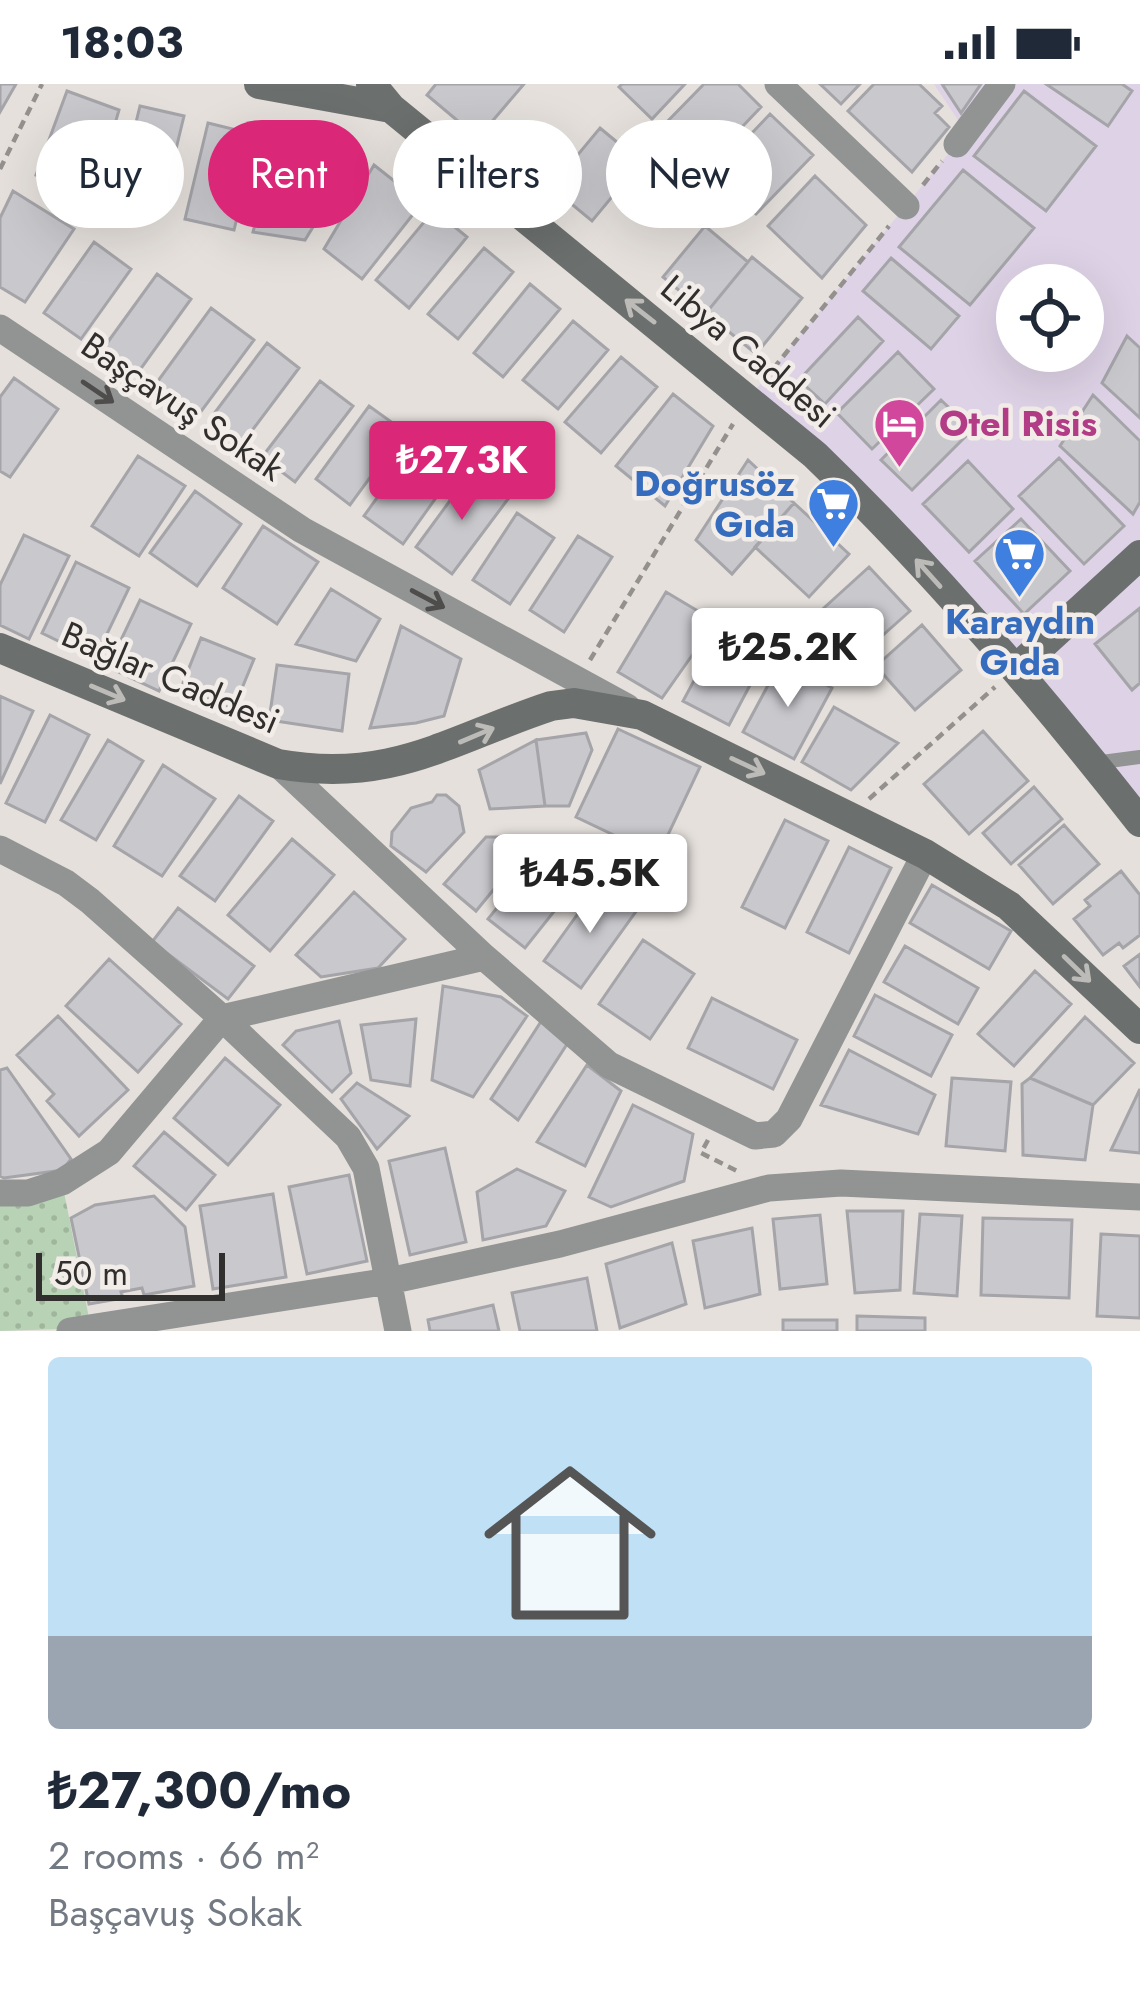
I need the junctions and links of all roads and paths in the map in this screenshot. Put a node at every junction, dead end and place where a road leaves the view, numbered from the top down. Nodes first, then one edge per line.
1 (42, 84) edge
2 (259, 84) edge
3 (370, 84) edge
4 (778, 84) edge
5 (1002, 84) edge
6 (391, 108) junction
7 (957, 144) joint
8 (0, 169) edge
9 (906, 206) junction
10 (0, 328) edge
11 (749, 398) junction
12 (1140, 555) edge
13 (0, 648) edge
14 (1016, 669) junction
15 (577, 681) junction
16 (642, 715) junction
17 (1140, 757) edge
18 (1094, 763) junction
19 (278, 764) junction
20 (852, 815) junction
21 (1140, 822) edge
22 (0, 849) edge
23 (925, 854) junction
24 (484, 956) junction
25 (222, 1018) junction
26 (1140, 1030) edge
27 (745, 1132) junction
28 (769, 1187) junction
29 (0, 1193) edge
30 (1140, 1197) edge
31 (388, 1281) junction
32 (70, 1331) edge
33 (398, 1331) edge

1 - 8 path
2 - 6 main road
3 - 6 main road, Libya Caddesi
4 - 9 street
5 - 7 street
11 -> 6 main road, Libya Caddesi
7 - 9 path
9 - 11 path
10 -> 15 street, Başçavuş Sokak
14 -> 11 main road, Libya Caddesi
11 - 15 path
12 - 14 main road
13 -> 19 main road, Bağlar Caddesi
14 - 18 main road, Libya Caddesi
14 - 20 path
15 - 16 street, Başçavuş Sokak
19 -> 16 main road, Bağlar Caddesi
16 -> 20 main road, Bağlar Caddesi
17 - 18 lane
18 - 21 main road, Libya Caddesi
19 - 24 street
20 - 23 main road, Bağlar Caddesi
22 - 25 street
23 -> 26 main road, Bağlar Caddesi
23 - 27 street
24 - 25 street
24 - 27 street
25 - 29 street
25 - 31 street
27 - 28 path
28 - 30 street
28 - 31 street
31 - 32 street
31 - 33 street

